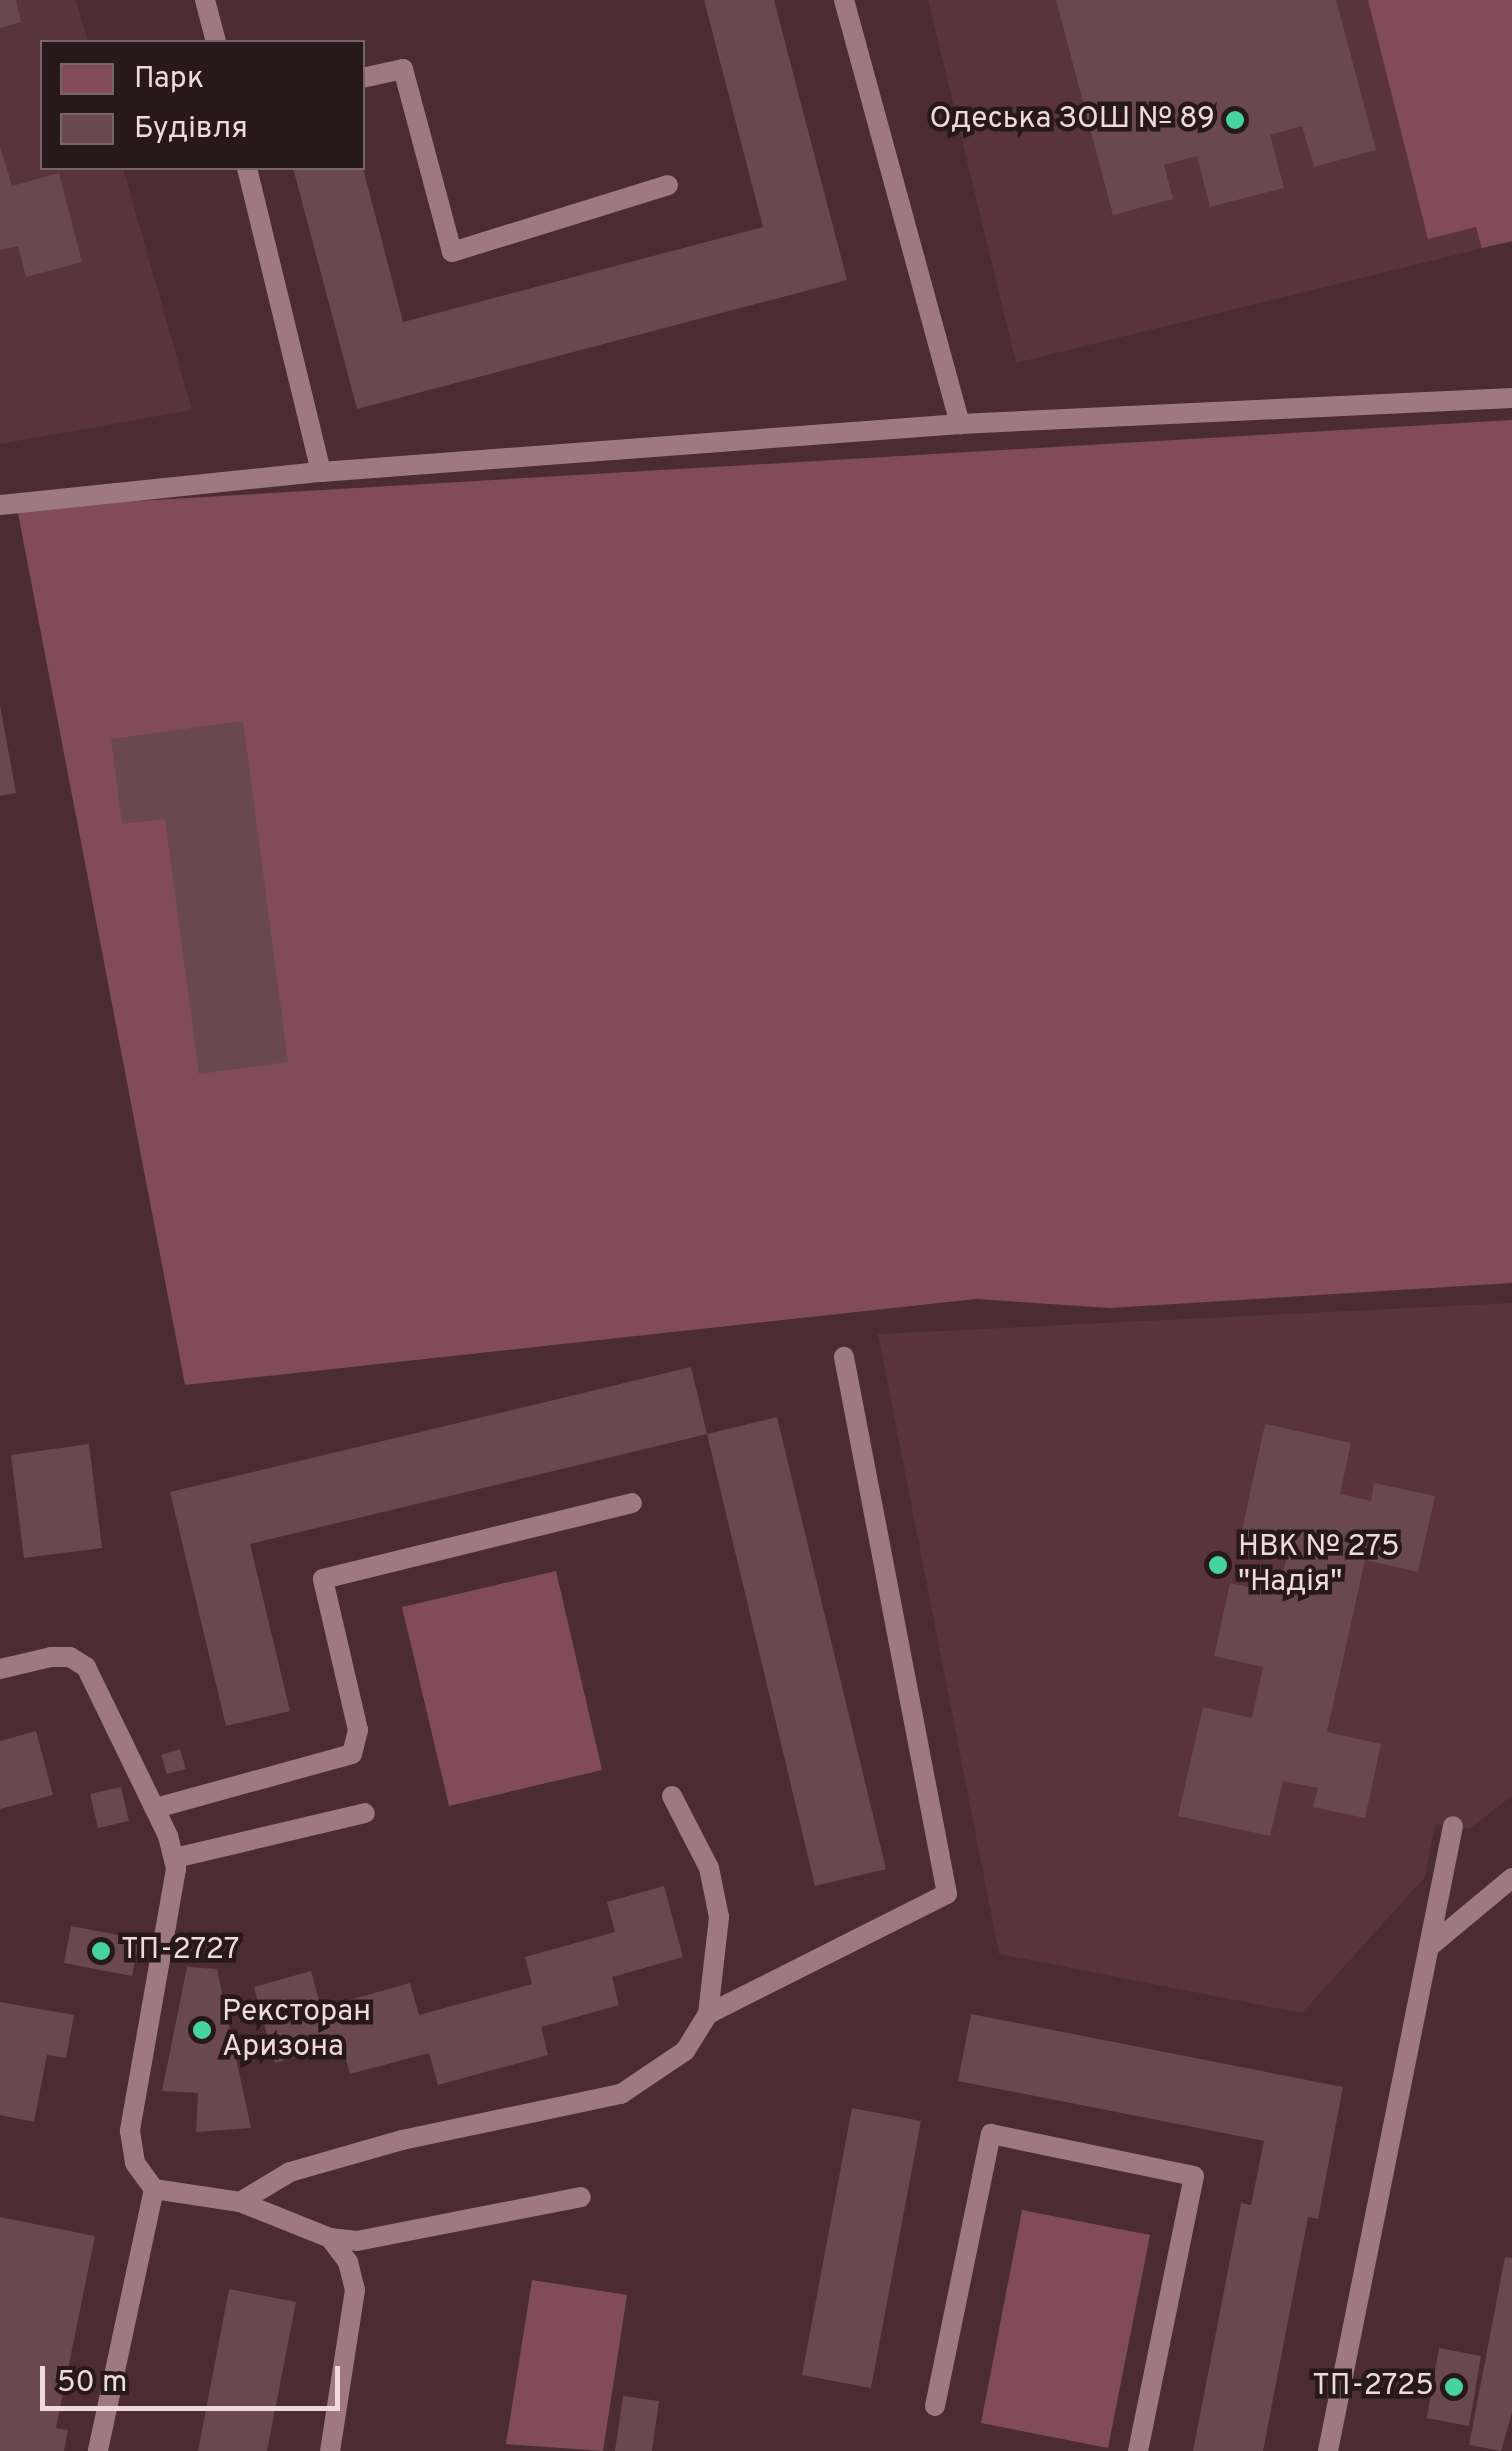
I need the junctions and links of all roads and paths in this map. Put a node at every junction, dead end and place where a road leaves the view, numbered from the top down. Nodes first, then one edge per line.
1 (205, 0) edge
2 (844, 0) edge
3 (215, 40) edge
4 (365, 77) edge
5 (246, 170) edge
6 (668, 185) dead end
7 (1512, 398) edge
8 (960, 424) junction
9 (321, 472) junction
10 (0, 506) edge
11 (844, 1357) dead end
12 (632, 1503) dead end
13 (0, 1669) edge
14 (672, 1796) dead end
15 (156, 1808) junction
16 (365, 1812) dead end
17 (1452, 1826) dead end
18 (174, 1858) junction
19 (1512, 1878) edge
20 (1429, 1947) junction
21 (708, 2014) junction
22 (154, 2190) junction
23 (581, 2196) dead end
24 (240, 2202) junction
25 (330, 2238) junction
26 (935, 2406) dead end
27 (98, 2451) edge
28 (330, 2451) edge
29 (1138, 2451) edge
30 (1328, 2451) edge

1 - 3 lane
2 - 8 lane
4 - 6 lane
5 - 9 lane
7 - 8 lane
8 - 9 lane
9 - 10 lane
11 - 21 lane
12 - 15 lane
13 - 15 lane
14 - 21 lane
15 - 18 lane
16 - 18 lane
17 - 20 lane
18 - 22 lane
19 - 20 lane
20 - 30 lane
21 - 24 lane
22 - 24 lane
22 - 27 lane
23 - 25 lane
24 - 25 lane
25 - 28 lane
26 - 29 lane

